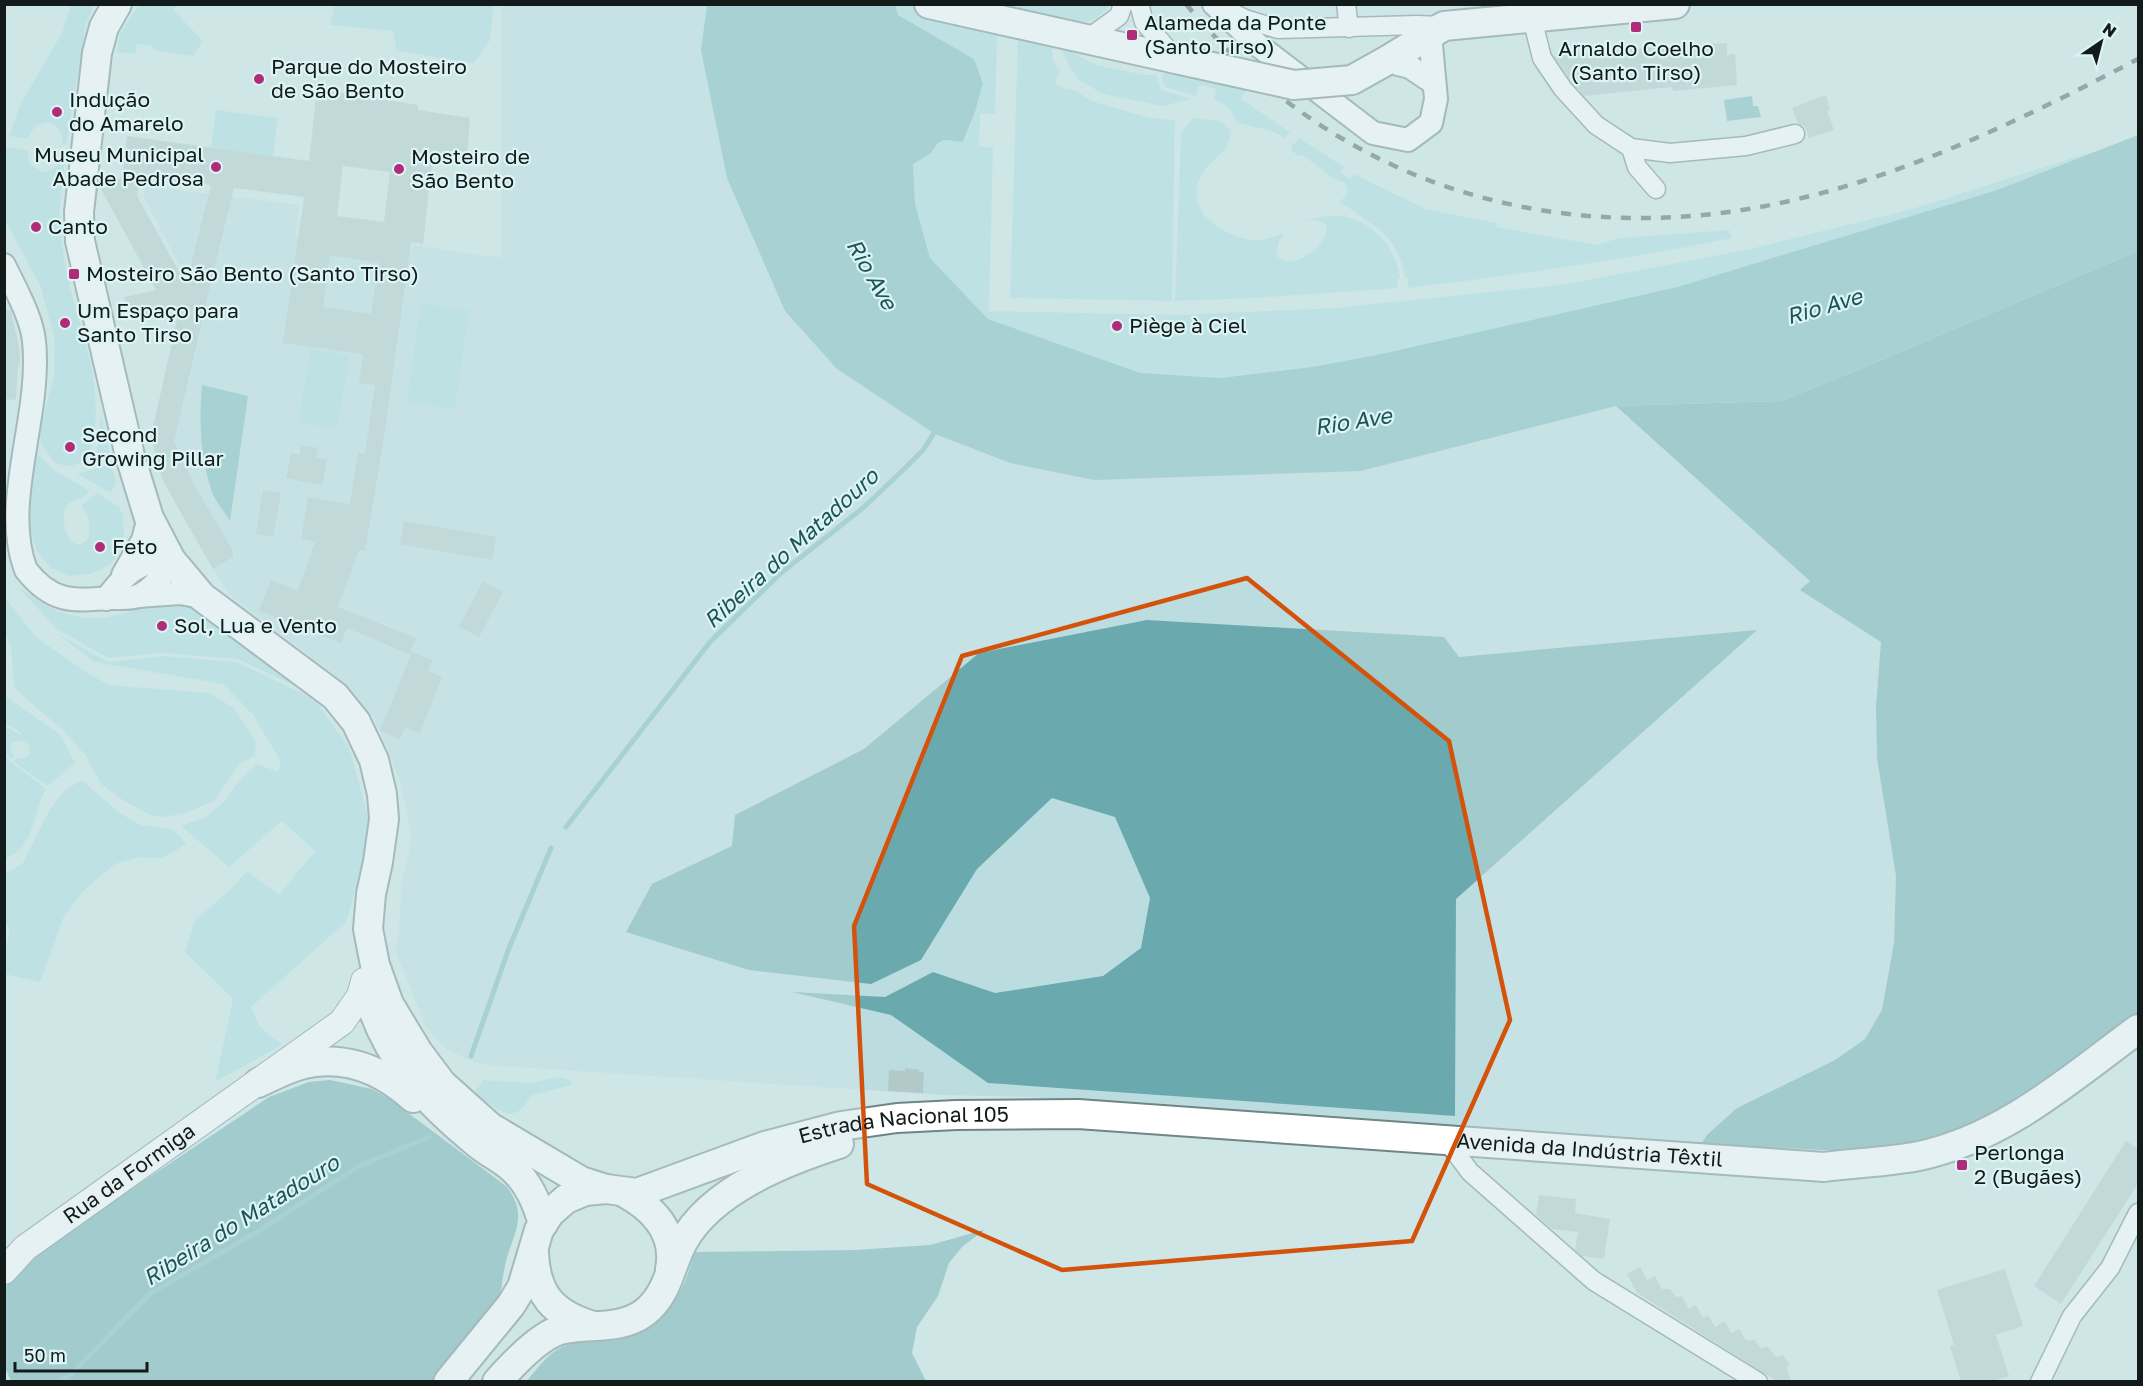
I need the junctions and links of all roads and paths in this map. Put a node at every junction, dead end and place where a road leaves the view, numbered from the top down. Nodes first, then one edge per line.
1 (117, 4) edge
2 (929, 4) edge
3 (1123, 4) edge
4 (1139, 4) edge
5 (1215, 4) edge
6 (1346, 4) edge
7 (1675, 4) edge
8 (1240, 10) edge
9 (1488, 13) edge
10 (1532, 18) junction
11 (1375, 27) junction
12 (1349, 28) junction
13 (1278, 29) junction
14 (1437, 30) junction
15 (1077, 37) junction
16 (1258, 46) junction
17 (1176, 59) junction
18 (1386, 61) junction
19 (1434, 83) junction
20 (1795, 134) dead end
21 (1631, 148) junction
22 (1656, 189) dead end
23 (4, 264) edge
24 (149, 518) junction
25 (171, 560) junction
26 (123, 575) junction
27 (138, 597) junction
28 (202, 597) junction
29 (106, 599) junction
30 (368, 928) junction
31 (364, 981) junction
32 (2139, 1029) edge
33 (382, 1031) junction
34 (318, 1040) junction
35 (258, 1083) junction
36 (1006, 1114) junction
37 (484, 1136) junction
38 (1447, 1141) junction
39 (616, 1191) junction
40 (2139, 1213) edge
41 (543, 1224) junction
42 (534, 1251) junction
43 (4, 1271) edge
44 (666, 1283) junction
45 (592, 1326) junction
46 (448, 1382) edge
47 (497, 1382) edge
48 (1758, 1382) edge
49 (2040, 1382) edge

1 - 24 main road
2 - 15 main road
3 - 15 street
4 - 17 street
5 - 8 street
5 - 16 street
6 - 12 street
7 - 10 main road
8 - 13 street
9 - 10 main road
9 - 14 main road
10 - 21 street
11 - 12 street
11 - 14 street
11 - 18 street
12 - 13 street
13 - 16 street
14 - 18 main road
14 - 19 street
15 - 17 main road
16 - 19 street
17 - 18 main road, bridge
18 - 19 street
20 - 21 street
21 - 22 street
23 - 29 street
24 - 25 main road
24 - 26 street
25 - 26 street
25 - 27 street
25 - 28 main road
26 - 29 street
27 - 28 street
27 - 29 street
28 - 30 main road
30 - 31 main road
30 - 37 main road
31 - 33 main road
31 - 34 main road, Rua da Formiga
32 - 38 main road, Avenida da Indústria Têxtil
33 - 34 main road
33 - 37 main road
34 - 35 main road, Rua da Formiga
35 - 37 main road
35 - 43 main road, Rua da Formiga
36 - 38 main road, Avenida da Indústria Têxtil
36 - 39 main road, Estrada Nacional 105
36 - 44 main road, Estrada Nacional 105
37 - 39 main road
37 - 41 main road
38 - 48 street
39 - 41 main road, Estrada Nacional 105
39 - 44 main road, Estrada Nacional 105
40 - 49 street
41 - 42 main road, Estrada Nacional 105
42 - 45 main road, Estrada Nacional 105
42 - 46 main road, Estrada Nacional 105
44 - 45 main road, Estrada Nacional 105
45 - 47 main road, Estrada Nacional 105

